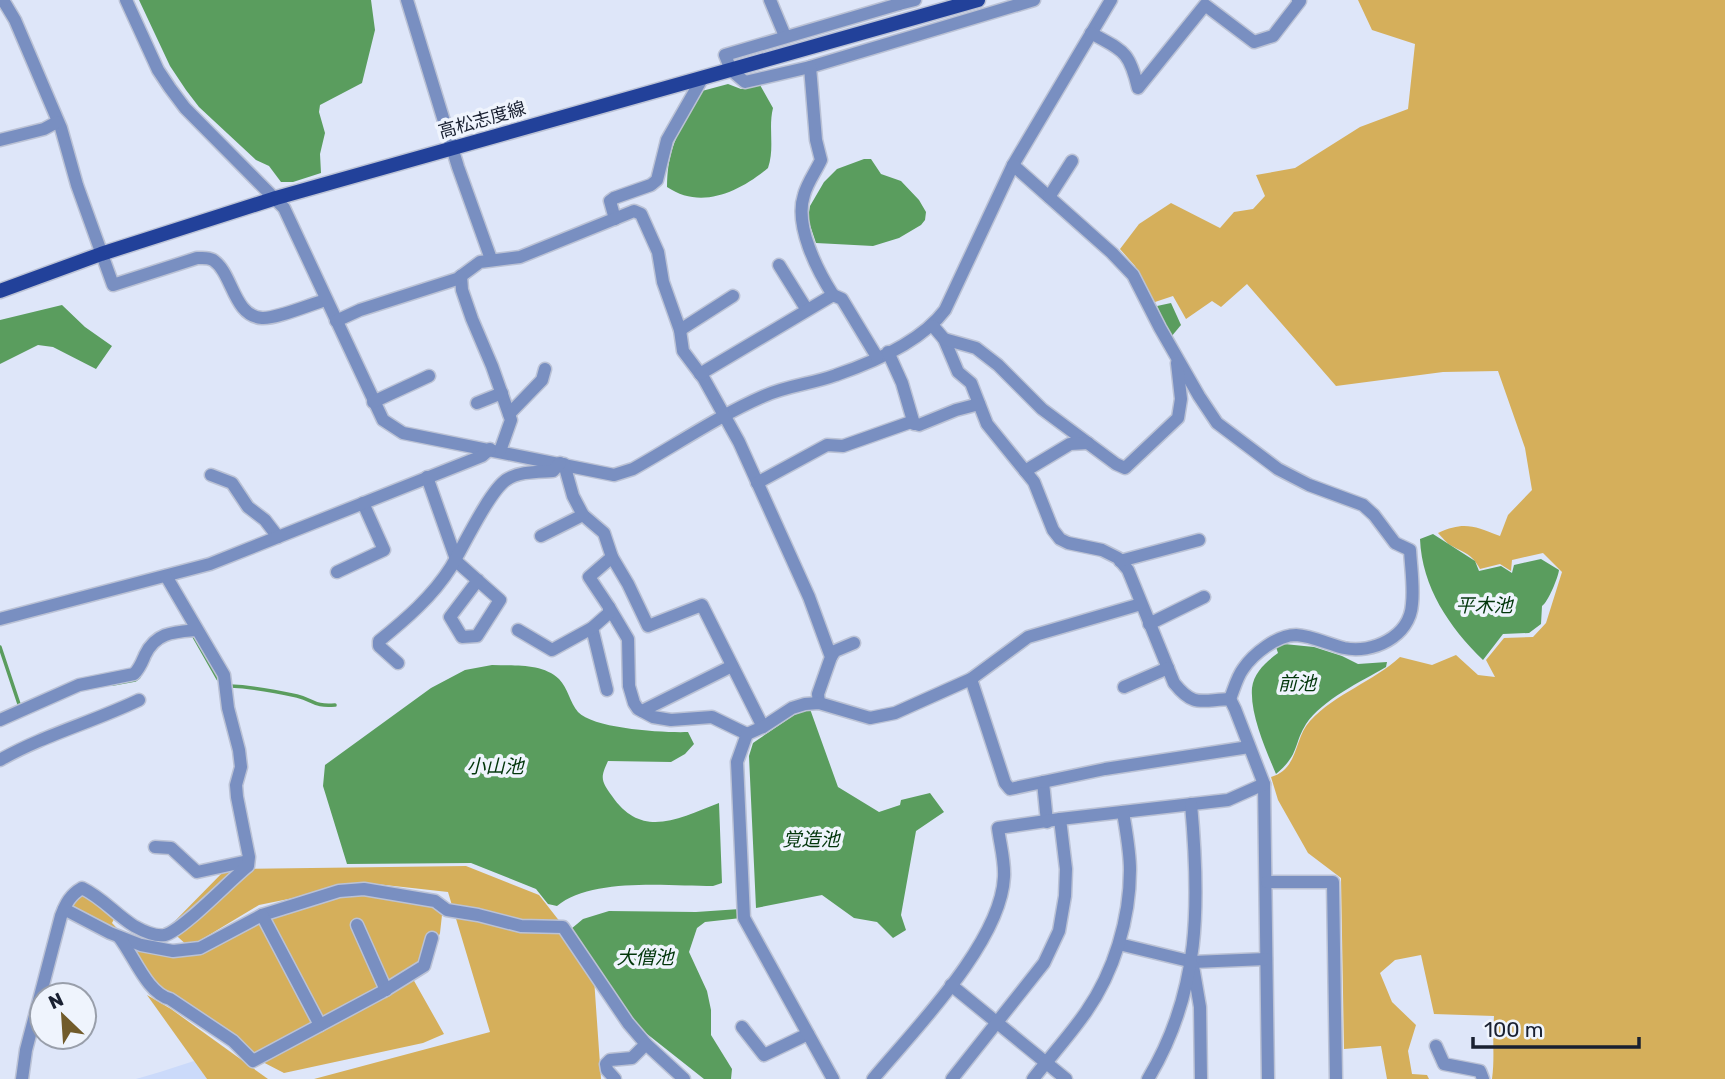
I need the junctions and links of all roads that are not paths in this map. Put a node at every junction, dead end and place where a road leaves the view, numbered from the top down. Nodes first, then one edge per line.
1 (3, 0) edge
2 (126, 0) edge
3 (407, 0) edge
4 (770, 0) edge
5 (915, 0) edge
6 (978, 0) edge
7 (1034, 0) edge
8 (1111, 0) edge
9 (1298, 0) edge
10 (898, 2) edge
11 (1207, 2) edge
12 (1090, 33) junction
13 (785, 36) junction
14 (810, 67) junction
15 (731, 70) junction
16 (703, 77) junction
17 (57, 122) junction
18 (0, 140) edge
19 (453, 148) junction
20 (1072, 161) dead end
21 (1013, 166) junction
22 (1049, 197) junction
23 (275, 198) junction
24 (615, 219) junction
25 (101, 254) junction
26 (491, 259) junction
27 (779, 264) dead end
28 (460, 276) junction
29 (0, 291) edge
30 (833, 295) junction
31 (733, 296) dead end
32 (326, 300) junction
33 (807, 310) junction
34 (336, 321) junction
35 (933, 326) junction
36 (680, 330) junction
37 (944, 339) junction
38 (883, 355) junction
39 (1176, 356) junction
40 (545, 369) dead end
41 (700, 374) junction
42 (429, 376) dead end
43 (502, 393) junction
44 (373, 402) junction
45 (477, 403) dead end
46 (979, 404) junction
47 (509, 414) junction
48 (725, 416) junction
49 (914, 424) junction
50 (1087, 443) junction
51 (495, 450) junction
52 (562, 464) junction
53 (1025, 471) junction
54 (211, 475) dead end
55 (427, 477) junction
56 (757, 483) junction
57 (363, 503) junction
58 (583, 515) junction
59 (541, 536) dead end
60 (278, 537) junction
61 (1199, 540) dead end
62 (456, 557) junction
63 (612, 558) junction
64 (1120, 561) junction
65 (337, 572) dead end
66 (166, 576) junction
67 (478, 580) junction
68 (1204, 597) dead end
69 (1141, 604) junction
70 (609, 607) junction
71 (0, 620) edge
72 (1149, 624) junction
73 (592, 628) junction
74 (197, 630) junction
75 (518, 630) dead end
76 (854, 643) dead end
77 (831, 657) junction
78 (398, 663) dead end
79 (732, 666) junction
80 (1168, 668) junction
81 (971, 680) junction
82 (1124, 687) dead end
83 (607, 690) dead end
84 (1230, 699) junction
85 (139, 700) dead end
86 (819, 703) junction
87 (642, 711) junction
88 (0, 720) edge
89 (763, 727) junction
90 (747, 734) junction
91 (1249, 747) junction
92 (0, 760) edge
93 (1043, 782) junction
94 (1264, 784) junction
95 (1191, 804) junction
96 (1124, 812) junction
97 (1060, 819) junction
98 (1047, 822) junction
99 (155, 848) dead end
100 (248, 861) junction
101 (1267, 882) junction
102 (64, 909) junction
103 (262, 915) junction
104 (357, 925) dead end
105 (119, 937) junction
106 (432, 938) dead end
107 (1119, 944) junction
108 (1266, 959) junction
109 (1192, 962) junction
110 (951, 985) junction
111 (386, 990) junction
112 (998, 1023) junction
113 (320, 1025) junction
114 (742, 1027) dead end
115 (808, 1034) junction
116 (646, 1044) junction
117 (1436, 1046) dead end
118 (1046, 1062) junction
119 (22, 1079) edge
120 (615, 1079) edge
121 (684, 1079) edge
122 (832, 1079) edge
123 (873, 1079) edge
124 (952, 1079) edge
125 (1033, 1079) edge
126 (1066, 1079) edge
127 (1148, 1079) edge
128 (1201, 1079) edge
129 (1268, 1079) edge
130 (1336, 1079) edge
131 (1483, 1079) edge

1 - 17 street
2 - 23 street
3 - 19 street
4 - 13 street
5 - 10 street
6 - 15 main road, 高松志度線
7 - 14 street
8 - 12 street
9 - 11 street
10 - 13 street
11 - 12 street
12 - 21 street
13 - 15 street
14 - 15 street
14 - 30 street
15 - 16 main road, 高松志度線
16 - 19 main road, 高松志度線
16 - 24 street
17 - 18 street
17 - 25 street
19 - 23 main road, 高松志度線
19 - 26 street
20 - 22 street
21 - 22 street
21 - 35 street
22 - 39 street
23 - 25 main road, 高松志度線
23 - 32 street
24 - 26 street
24 - 36 street
25 - 29 main road, 高松志度線
25 - 32 street
26 - 28 street
27 - 33 street
28 - 34 street
28 - 43 street
30 - 33 street
30 - 38 street
31 - 36 street
32 - 34 street
33 - 41 street
34 - 44 street
35 - 37 street
35 - 38 street
36 - 41 street
37 - 46 street
37 - 50 street
38 - 48 street
38 - 49 street
39 - 50 street
39 - 84 street
40 - 47 street
41 - 48 street
42 - 44 street
43 - 45 street
43 - 47 street
44 - 51 street
46 - 49 street
46 - 53 street
47 - 51 street
48 - 52 street
48 - 56 street
49 - 56 street
50 - 53 street
51 - 52 street
51 - 55 street
52 - 58 street
52 - 62 street
53 - 64 street
54 - 60 street
55 - 57 street
55 - 62 street
56 - 77 street
57 - 60 street
57 - 65 street
58 - 59 street
58 - 63 street
60 - 66 street
61 - 64 street
62 - 67 street
62 - 78 street
63 - 70 street
63 - 79 street
64 - 69 street
66 - 71 street
66 - 74 street
67 - 67 street
68 - 72 street
69 - 72 street
69 - 81 street
70 - 73 street
70 - 87 street
72 - 80 street
73 - 75 street
73 - 83 street
74 - 88 street
74 - 100 street
76 - 77 street
77 - 86 street
79 - 87 street
79 - 89 street
80 - 82 street
80 - 84 street
81 - 86 street
81 - 93 street
84 - 91 street
85 - 92 street
86 - 89 street
87 - 90 street
89 - 90 street
90 - 115 street
91 - 93 street
91 - 94 street
93 - 98 street
94 - 95 street
94 - 101 street
95 - 96 street
95 - 109 street
96 - 97 street
96 - 107 street
97 - 98 street
97 - 112 street
98 - 110 street
99 - 100 street
100 - 102 street
101 - 108 street
101 - 130 street
102 - 105 street
102 - 119 street
103 - 105 street
103 - 113 street
103 - 116 street
104 - 111 street
105 - 113 street
106 - 111 street
107 - 109 street
107 - 118 street
108 - 109 street
108 - 129 street
109 - 127 street
109 - 128 street
110 - 112 street
110 - 123 street
111 - 113 street
112 - 118 street
112 - 124 street
114 - 115 street
115 - 122 street
116 - 120 street
116 - 121 street
117 - 131 street
118 - 125 street
118 - 126 street

